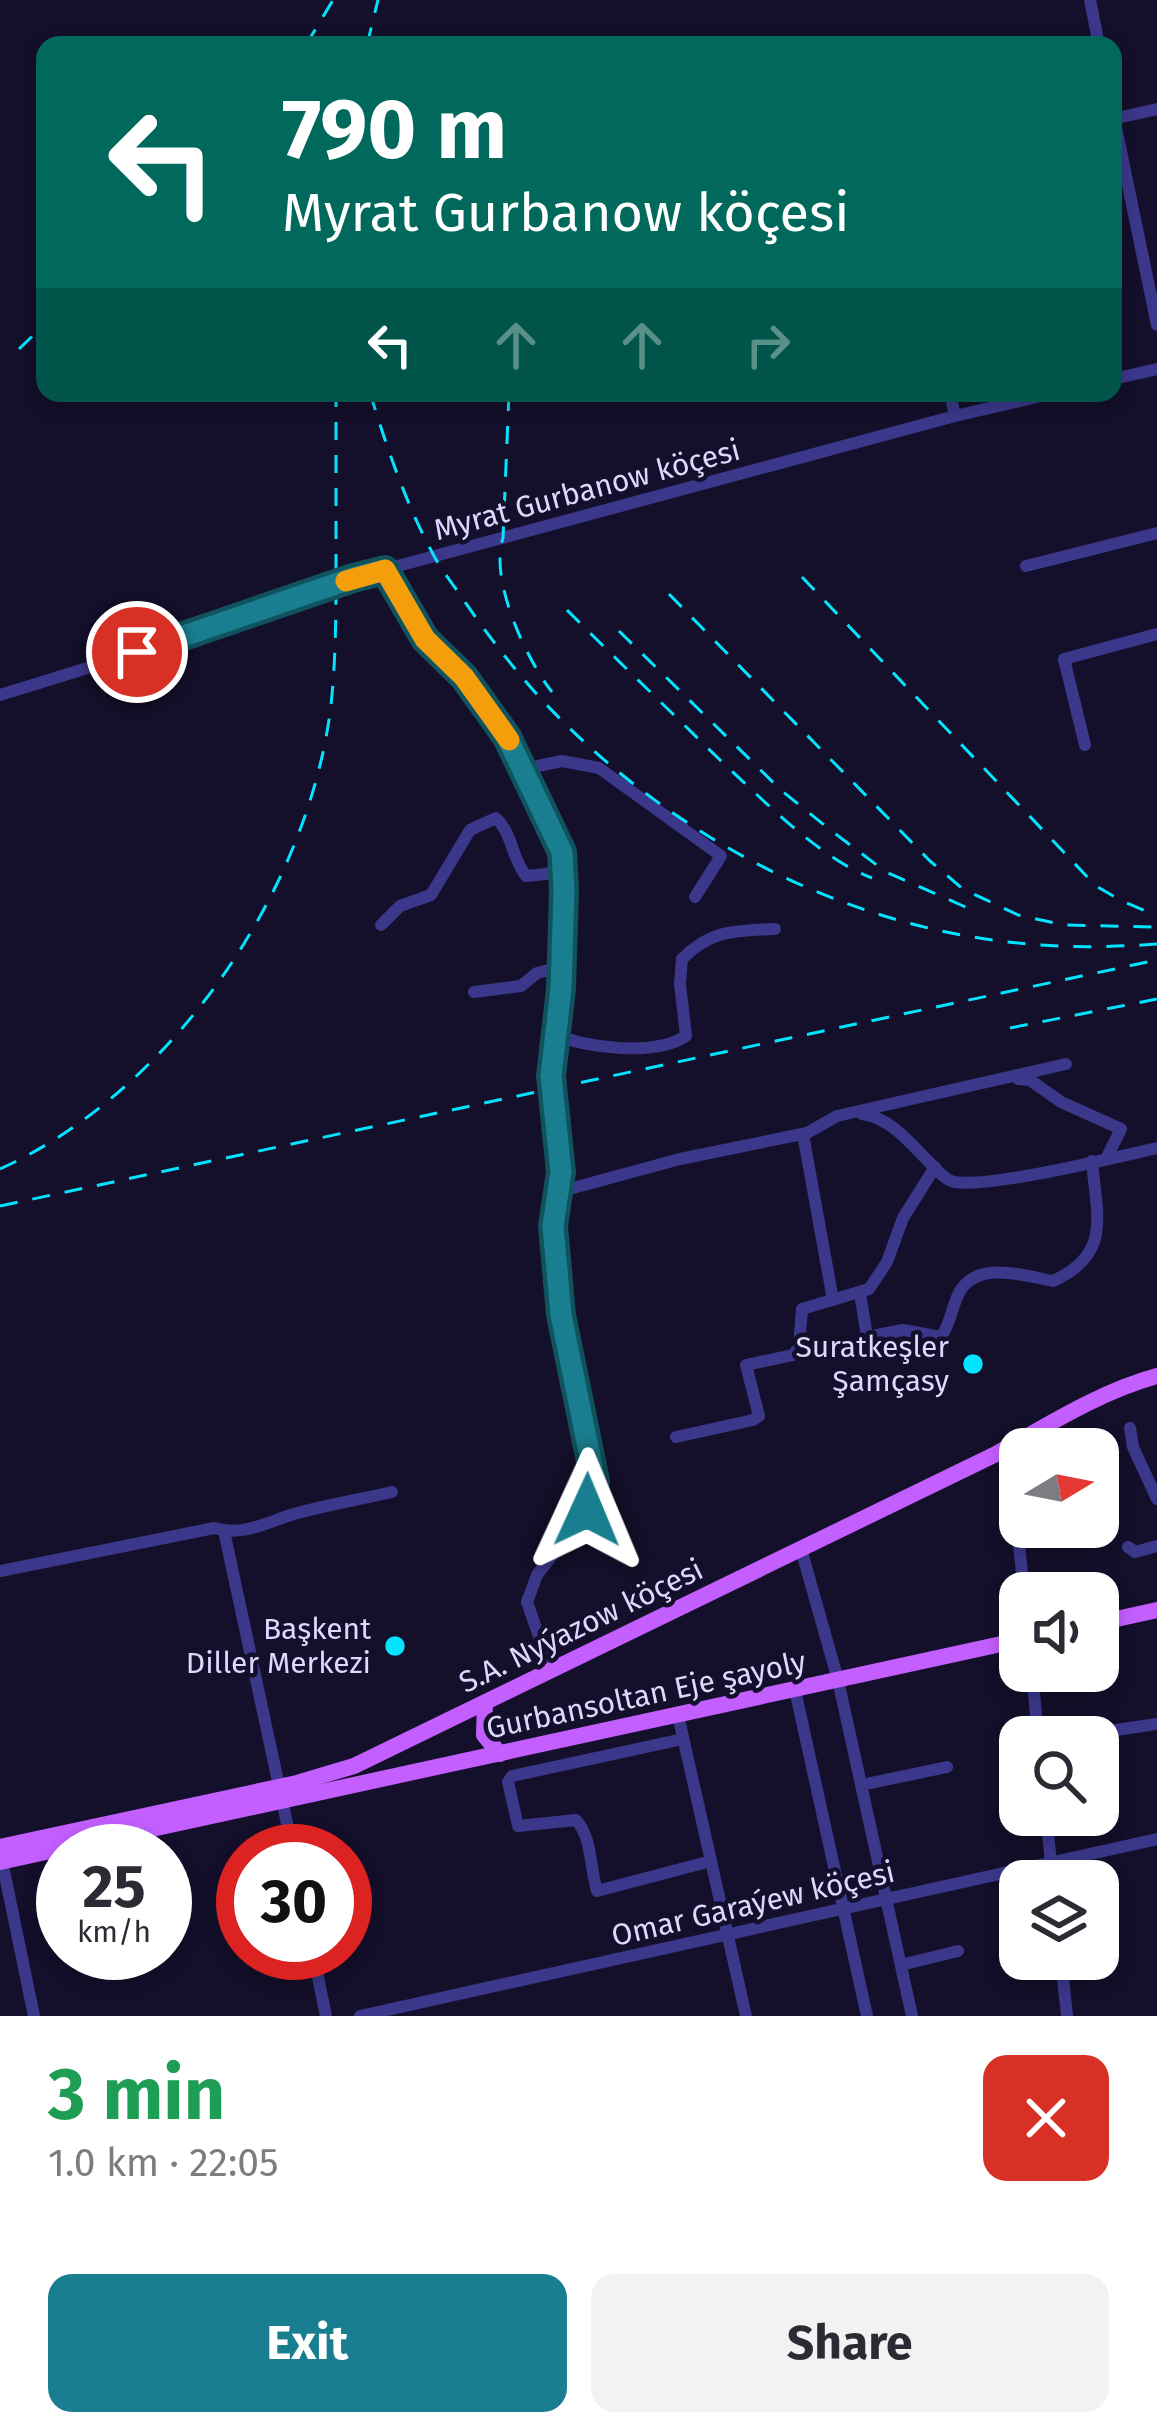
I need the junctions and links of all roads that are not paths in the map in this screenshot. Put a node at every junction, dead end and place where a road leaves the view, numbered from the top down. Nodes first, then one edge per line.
1 (1089, 3) edge
2 (1097, 36) edge
3 (1157, 109) edge
4 (1122, 115) edge
5 (1122, 160) edge
6 (1157, 325) edge
7 (1157, 369) edge
8 (1122, 377) edge
9 (952, 402) edge
10 (1015, 402) edge
11 (955, 416) junction
12 (1157, 533) edge
13 (1026, 566) dead end
14 (385, 570) junction
15 (1157, 634) edge
16 (0, 695) edge
17 (1085, 745) dead end
18 (523, 769) junction
19 (563, 868) junction
20 (695, 896) dead end
21 (381, 925) dead end
22 (775, 929) dead end
23 (561, 967) junction
24 (474, 992) dead end
25 (555, 1034) junction
26 (1066, 1064) dead end
27 (1009, 1078) junction
28 (854, 1112) junction
29 (803, 1134) junction
30 (1157, 1148) edge
31 (1098, 1160) junction
32 (934, 1167) junction
33 (558, 1192) junction
34 (860, 1293) junction
35 (833, 1300) junction
36 (1157, 1376) edge
37 (1042, 1428) edge
38 (1130, 1428) dead end
39 (676, 1437) dead end
40 (999, 1452) edge
41 (1152, 1478) edge
42 (392, 1492) dead end
43 (1157, 1499) edge
44 (224, 1531) junction
45 (1157, 1546) edge
46 (1128, 1547) dead end
47 (801, 1549) junction
48 (0, 1571) edge
49 (1157, 1610) edge
50 (1119, 1618) edge
51 (999, 1645) edge
52 (551, 1671) junction
53 (838, 1680) junction
54 (795, 1690) junction
55 (485, 1703) junction
56 (678, 1715) junction
57 (1157, 1724) edge
58 (1119, 1730) edge
59 (683, 1738) junction
60 (500, 1754) junction
61 (947, 1767) dead end
62 (861, 1785) junction
63 (281, 1794) junction
64 (287, 1824) edge
65 (1157, 1839) edge
66 (1, 1856) edge
67 (1060, 1860) edge
68 (711, 1861) junction
69 (999, 1874) edge
70 (886, 1899) junction
71 (843, 1909) junction
72 (727, 1934) junction
73 (958, 1952) dead end
74 (901, 1965) junction
75 (319, 1980) edge
76 (1063, 1980) edge
77 (34, 2016) edge
78 (326, 2016) edge
79 (360, 2016) edge
80 (746, 2016) edge
81 (867, 2016) edge
82 (912, 2016) edge
83 (1067, 2016) edge

1 - 2 street
3 - 4 street
5 - 6 street
7 - 8 street
9 - 11 street
10 - 11 street, Myrat Gurbanow köçesi
11 - 14 street, Myrat Gurbanow köçesi
12 - 13 street
14 - 16 street, Myrat Gurbanow köçesi, bridge
14 - 18 street
15 - 17 street
18 - 19 street
18 - 20 street
19 - 21 street
19 - 23 street
22 - 25 street
23 - 24 street
23 - 25 street
25 - 33 street
26 - 27 street
27 - 28 street
27 - 31 street
28 - 29 street
28 - 32 street
29 - 33 street
29 - 35 street
30 - 31 street
31 - 32 street
31 - 34 street
32 - 34 street
33 - 52 street
34 - 35 street
35 - 39 street
36 - 37 main road, S.A. Nyýazow köçesi
38 - 41 street
40 - 47 main road, S.A. Nyýazow köçesi
41 - 43 street
42 - 44 street
44 - 48 street
44 - 63 street
45 - 46 street
47 - 52 main road, S.A. Nyýazow köçesi
47 - 53 street
49 - 50 main road
51 - 53 main road, Gurbansoltan Eje şayoly
52 - 55 main road, S.A. Nyýazow köçesi
53 - 54 main road, Gurbansoltan Eje şayoly
53 - 62 street
54 - 56 main road, Gurbansoltan Eje şayoly
54 - 71 street
55 - 60 main road
55 - 63 main road, S.A. Nyýazow köçesi
56 - 59 street
56 - 60 main road, Gurbansoltan Eje şayoly
57 - 58 street
59 - 68 street
59 - 68 street
60 - 63 main road, Gurbansoltan Eje şayoly
61 - 62 street
62 - 70 street
63 - 64 street
63 - 66 main road, S.A. Nyýazow köçesi
65 - 67 street, Omar Garaýew köçesi
66 - 77 street
68 - 72 street
69 - 70 street, Omar Garaýew köçesi
70 - 71 street, Omar Garaýew köçesi
70 - 74 street
71 - 72 street, Omar Garaýew köçesi
71 - 81 street
72 - 79 street, Omar Garaýew köçesi
72 - 80 street
73 - 74 street
74 - 82 street
75 - 78 street
76 - 83 street

